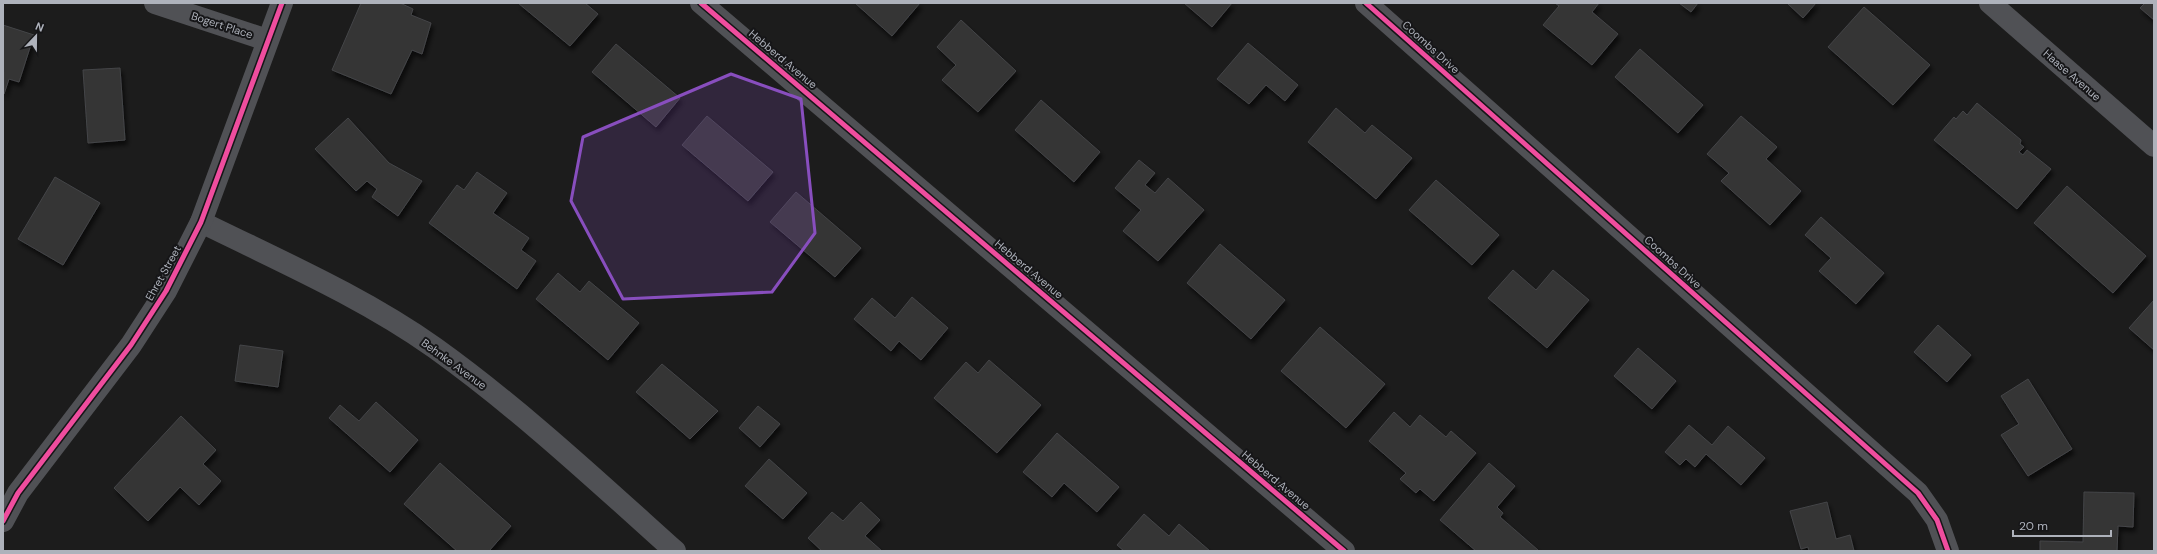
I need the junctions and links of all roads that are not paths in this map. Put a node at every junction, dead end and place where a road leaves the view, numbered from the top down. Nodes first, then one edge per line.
1 (155, 3) edge
2 (282, 3) edge
3 (701, 3) edge
4 (1366, 3) edge
5 (1990, 3) edge
6 (267, 40) junction
7 (2154, 146) edge
8 (201, 222) junction
9 (3, 521) edge
10 (675, 551) edge
11 (1344, 551) edge
12 (1948, 551) edge

1 - 6 street, Bogert Place
2 - 6 street, Ehret Street
3 - 11 street, Hebberd Avenue
4 - 12 street, Coombs Drive
5 - 7 street, Haase Avenue
6 - 8 street, Ehret Street
8 - 9 street, Ehret Street
8 - 10 street, Behnke Avenue

